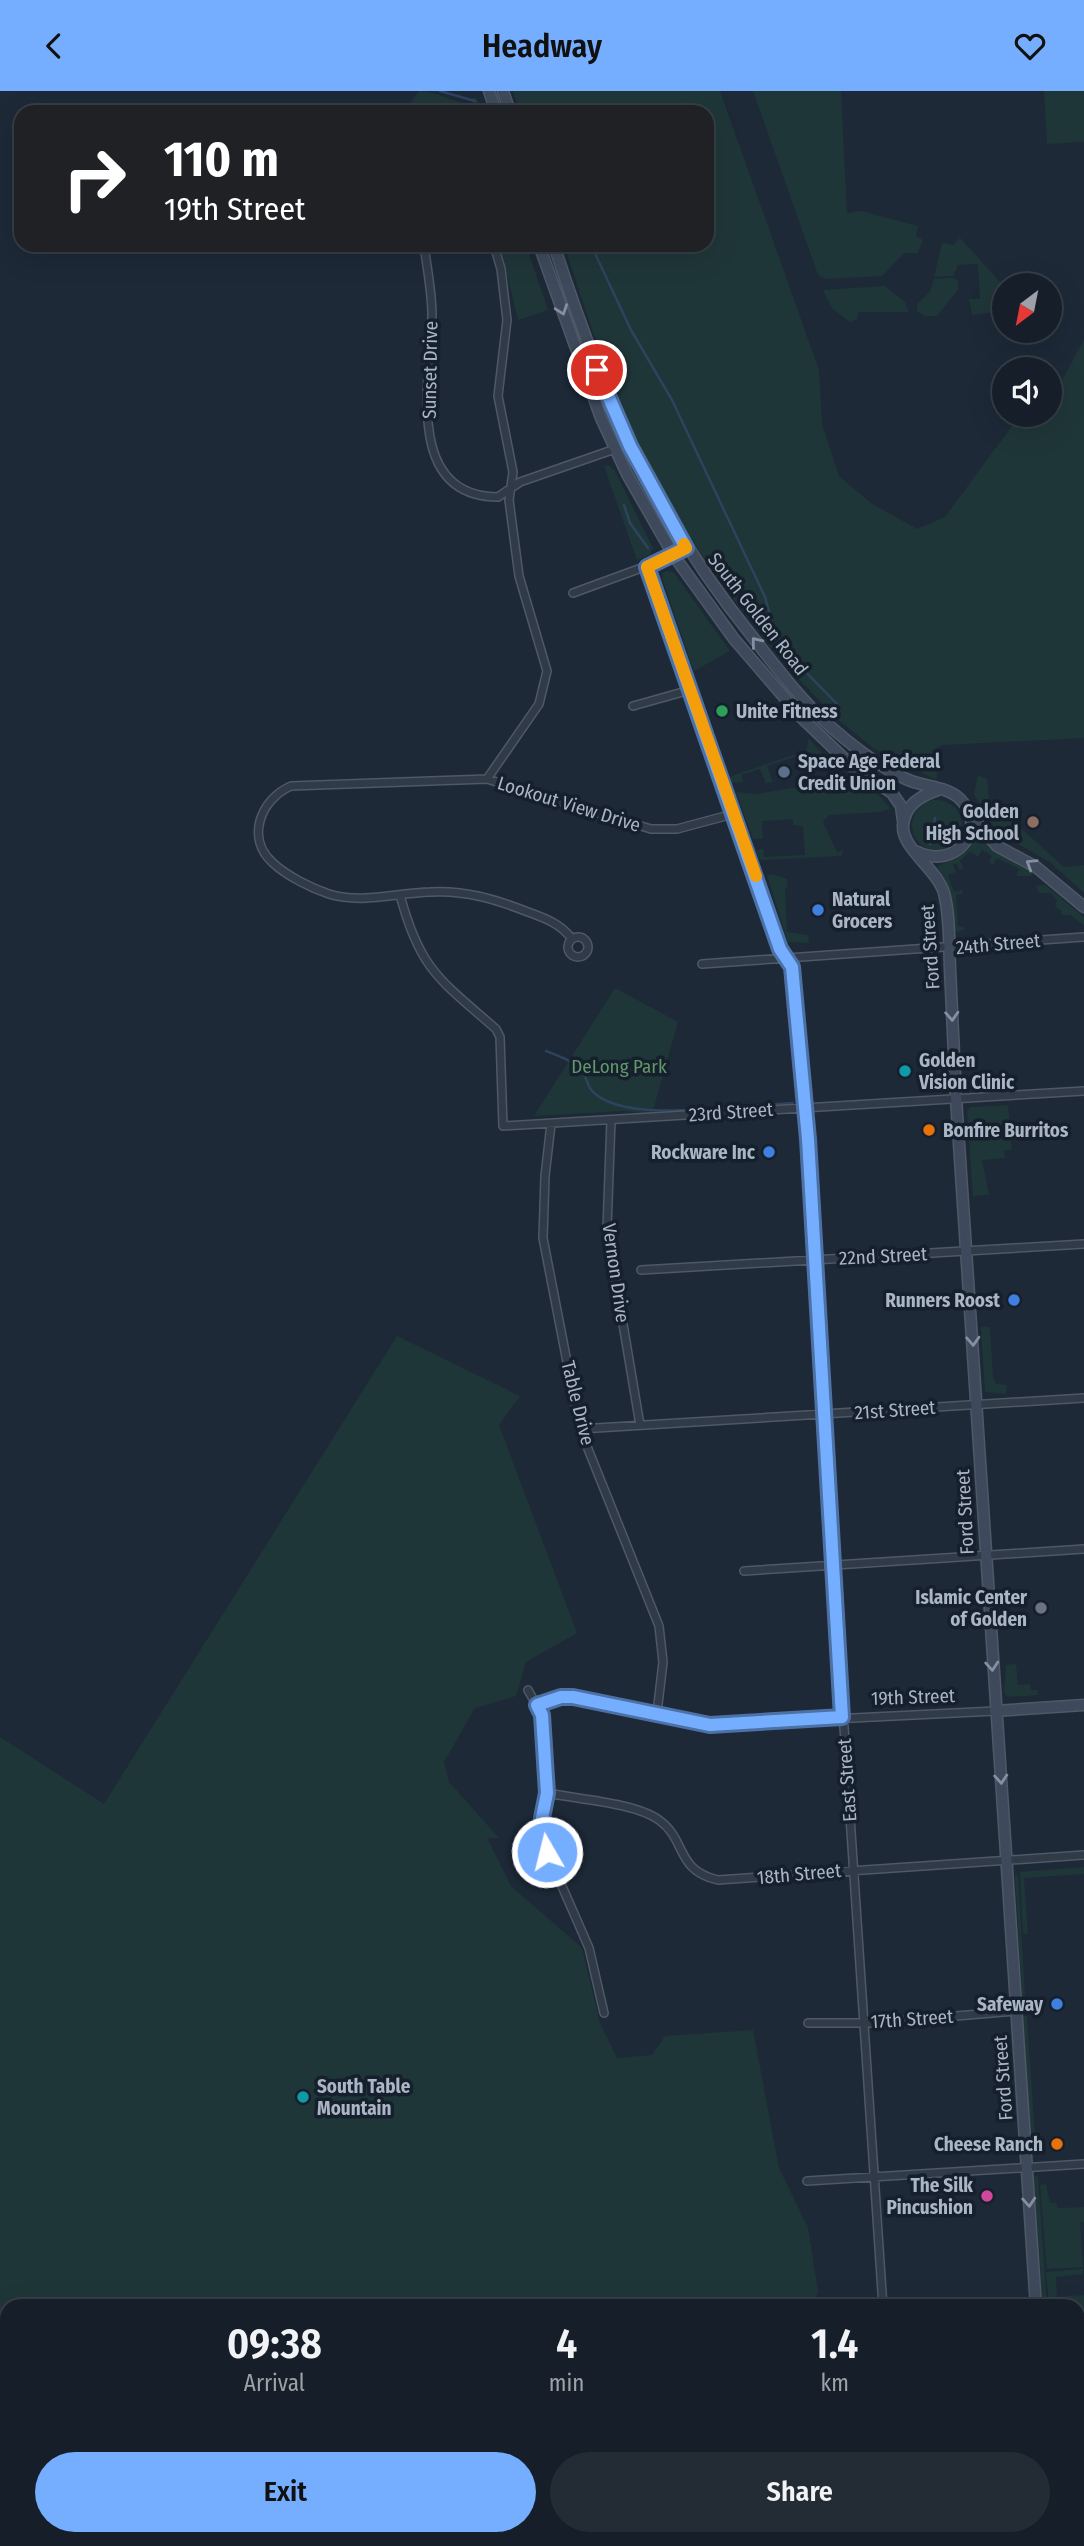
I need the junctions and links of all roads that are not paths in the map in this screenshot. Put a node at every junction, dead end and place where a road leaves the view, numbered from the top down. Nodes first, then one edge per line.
1 (425, 252) edge
2 (496, 252) edge
3 (542, 252) edge
4 (556, 252) edge
5 (630, 446) junction
6 (615, 449) junction
7 (511, 488) junction
8 (686, 548) junction
9 (674, 556) junction
10 (647, 567) junction
11 (573, 593) dead end
12 (690, 690) junction
13 (633, 706) dead end
14 (487, 779) junction
15 (938, 790) junction
16 (733, 814) junction
17 (970, 815) junction
18 (903, 824) junction
19 (915, 851) junction
20 (400, 895) junction
21 (1084, 907) edge
22 (1084, 937) edge
23 (572, 939) dead end
24 (949, 948) junction
25 (787, 958) junction
26 (702, 964) dead end
27 (1084, 1091) edge
28 (956, 1098) junction
29 (805, 1109) junction
30 (611, 1120) junction
31 (551, 1124) junction
32 (1084, 1244) edge
33 (967, 1252) junction
34 (813, 1259) junction
35 (640, 1271) dead end
36 (1084, 1398) edge
37 (976, 1405) junction
38 (822, 1415) junction
39 (640, 1425) junction
40 (580, 1429) junction
41 (1084, 1549) edge
42 (985, 1555) junction
43 (833, 1565) junction
44 (744, 1571) dead end
45 (528, 1690) dead end
46 (537, 1705) junction
47 (1084, 1705) edge
48 (995, 1711) junction
49 (657, 1713) junction
50 (842, 1717) junction
51 (547, 1793) junction
52 (1084, 1855) edge
53 (1007, 1860) junction
54 (853, 1869) junction
55 (1016, 2011) junction
56 (604, 2013) dead end
57 (808, 2023) dead end
58 (863, 2023) junction
59 (1084, 2164) edge
60 (1026, 2168) junction
61 (874, 2178) junction
62 (807, 2181) dead end
63 (882, 2299) edge
64 (1034, 2299) edge

1 - 7 street, Sunset Drive
2 - 7 street, Lookout View Drive
3 -> 6 main road, South Golden Road
4 - 5 main road, South Golden Road
5 - 6 main road
5 - 8 main road, South Golden Road
6 - 7 street, Sunset Drive
6 - 9 main road, South Golden Road
7 - 14 street, Lookout View Drive
8 - 9 main road
15 -> 8 main road, South Golden Road
9 - 10 street
9 - 18 main road, South Golden Road
10 - 11 street
10 - 12 street, East Street
12 - 13 street
12 - 16 street, East Street
14 - 16 street, Lookout View Drive
14 - 20 street, Lookout View Drive
15 - 17 main road
15 - 18 main road
16 - 25 street, East Street
17 - 19 main road
21 -> 17 main road
18 - 19 main road
19 - 24 main road, Ford Street
20 - 23 street, Lookout View Drive
20 - 31 street, 23rd Street
22 - 24 street, 24th Street
24 - 25 street, 24th Street
24 -> 28 main road, Ford Street
25 - 26 street, 24th Street
25 - 29 street, East Street
27 - 28 street, 23rd Street
28 - 29 street, 23rd Street
28 - 33 main road, Ford Street
29 - 30 street, 23rd Street
29 - 34 street, East Street
30 - 31 street, 23rd Street
30 - 39 street, Vernon Drive
31 - 40 street, Table Drive
32 - 33 street, 22nd Street
33 - 34 street, 22nd Street
33 -> 37 main road, Ford Street
34 - 35 street, 22nd Street
34 - 38 street, East Street
36 - 37 street, 21st Street
37 - 38 street, 21st Street
37 - 42 main road, Ford Street
38 - 39 street, 21st Street
38 - 43 street, East Street
39 - 40 street, 21st Street
40 - 49 street, Table Drive
41 - 42 street
42 - 43 street
42 -> 48 main road, Ford Street
43 - 44 street
43 - 50 street, East Street
45 - 46 street
46 - 49 street, 19th Street
46 - 51 street
47 - 48 main road, 19th Street
48 - 50 street, 19th Street
48 -> 53 main road, Ford Street
49 - 50 street, 19th Street
50 - 54 street, East Street
51 - 54 street, 18th Street
51 - 56 street
52 - 53 street, 18th Street
53 - 54 street, 18th Street
53 - 55 main road, Ford Street
54 - 58 street, East Street
55 - 58 street, 17th Street
55 - 60 main road, Ford Street
57 - 58 street, 17th Street
58 - 61 street, East Street
59 - 60 street
60 - 61 street
60 -> 64 main road, Ford Street
61 - 62 street
61 - 63 street, East Street

